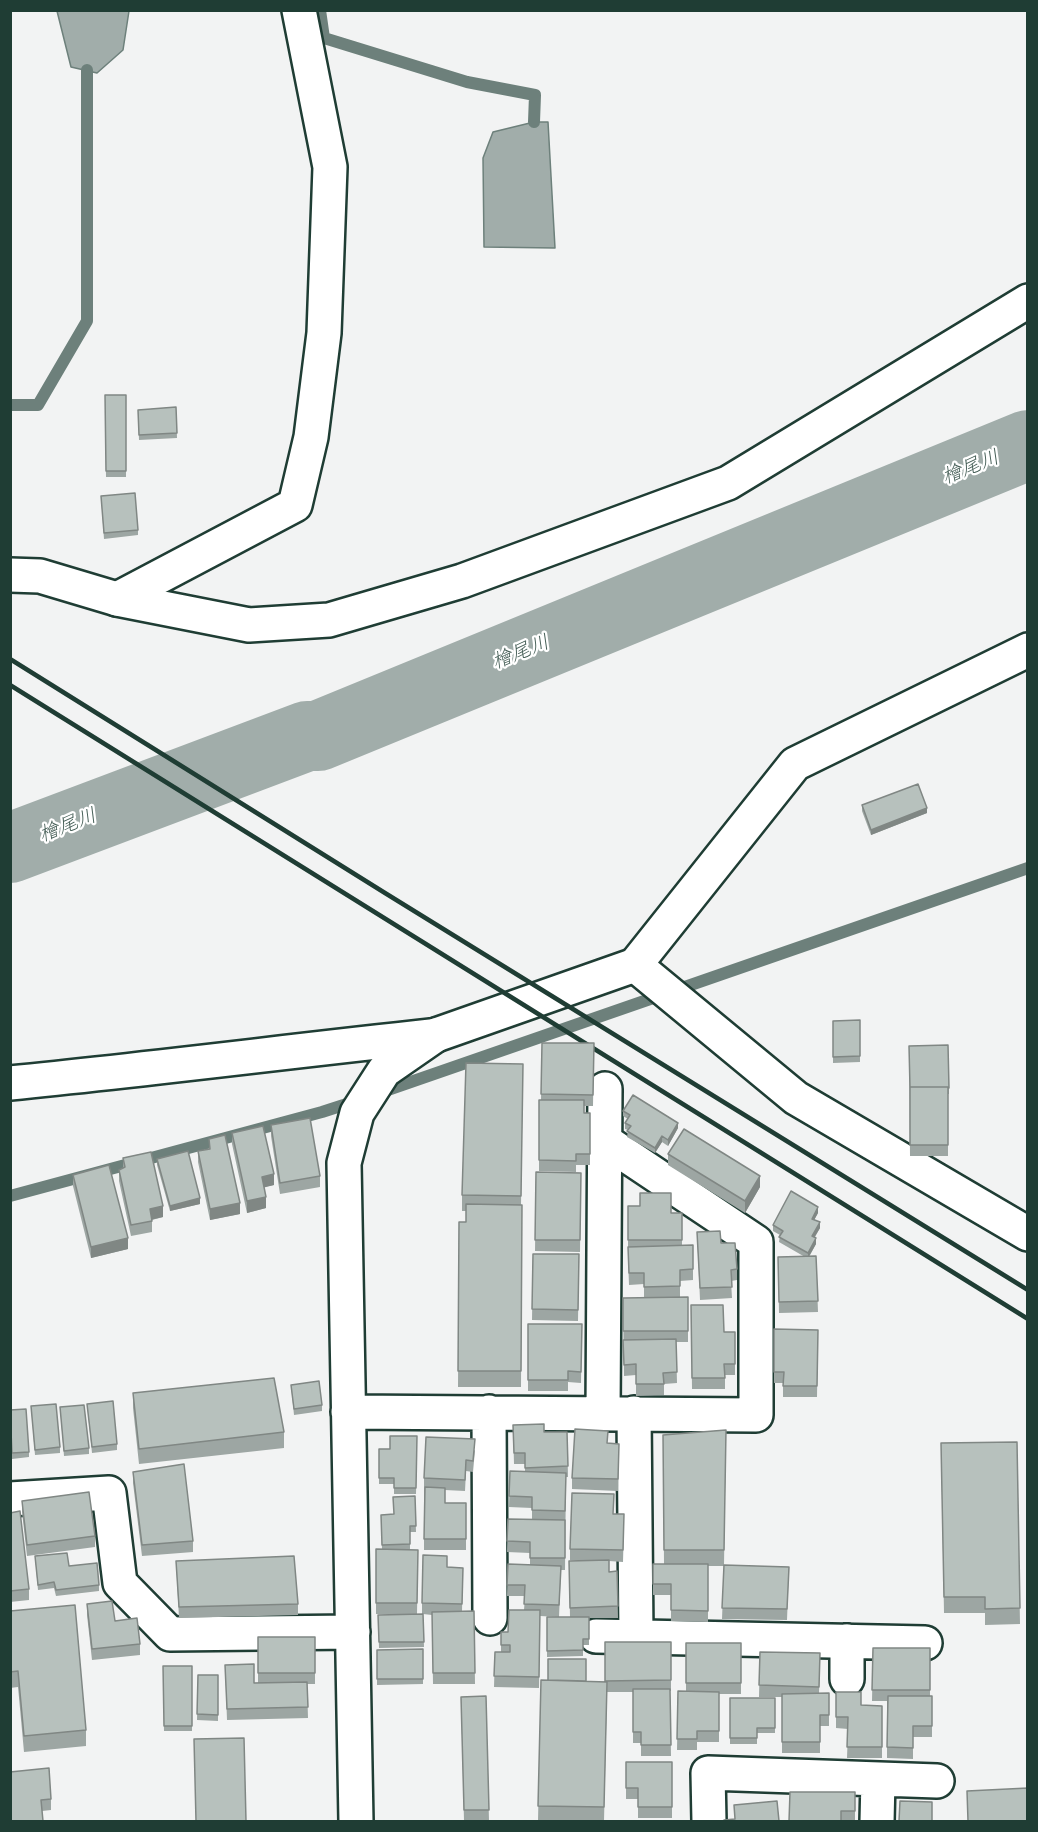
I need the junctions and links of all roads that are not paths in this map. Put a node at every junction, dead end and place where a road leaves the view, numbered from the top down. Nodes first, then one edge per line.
1 (299, 10) edge
2 (1028, 301) edge
3 (10, 575) edge
4 (117, 599) junction
5 (1028, 650) edge
6 (635, 965) junction
7 (436, 1035) junction
8 (10, 1083) edge
9 (605, 1089) dead end
10 (605, 1141) junction
11 (1028, 1234) edge
12 (348, 1412) junction
13 (489, 1412) junction
14 (618, 1413) junction
15 (10, 1499) edge
16 (490, 1618) dead end
17 (353, 1632) junction
18 (596, 1636) dead end
19 (636, 1637) junction
20 (847, 1641) junction
21 (925, 1643) dead end
22 (847, 1679) dead end
23 (878, 1779) junction
24 (937, 1781) dead end
25 (356, 1821) edge
26 (709, 1821) edge
27 (877, 1821) edge

1 - 4 street
2 - 4 street
3 - 4 street
5 - 6 street
6 - 7 street
6 - 11 street
7 - 8 street
7 - 12 street
9 - 10 street
10 - 14 street
10 - 14 street
12 - 13 street
12 - 17 street
13 - 14 street
13 - 16 street
14 - 19 street
15 - 17 street
17 - 25 street
18 - 19 street
19 - 20 street
20 - 21 street
20 - 22 street
23 - 24 street
23 - 26 street
23 - 27 street

